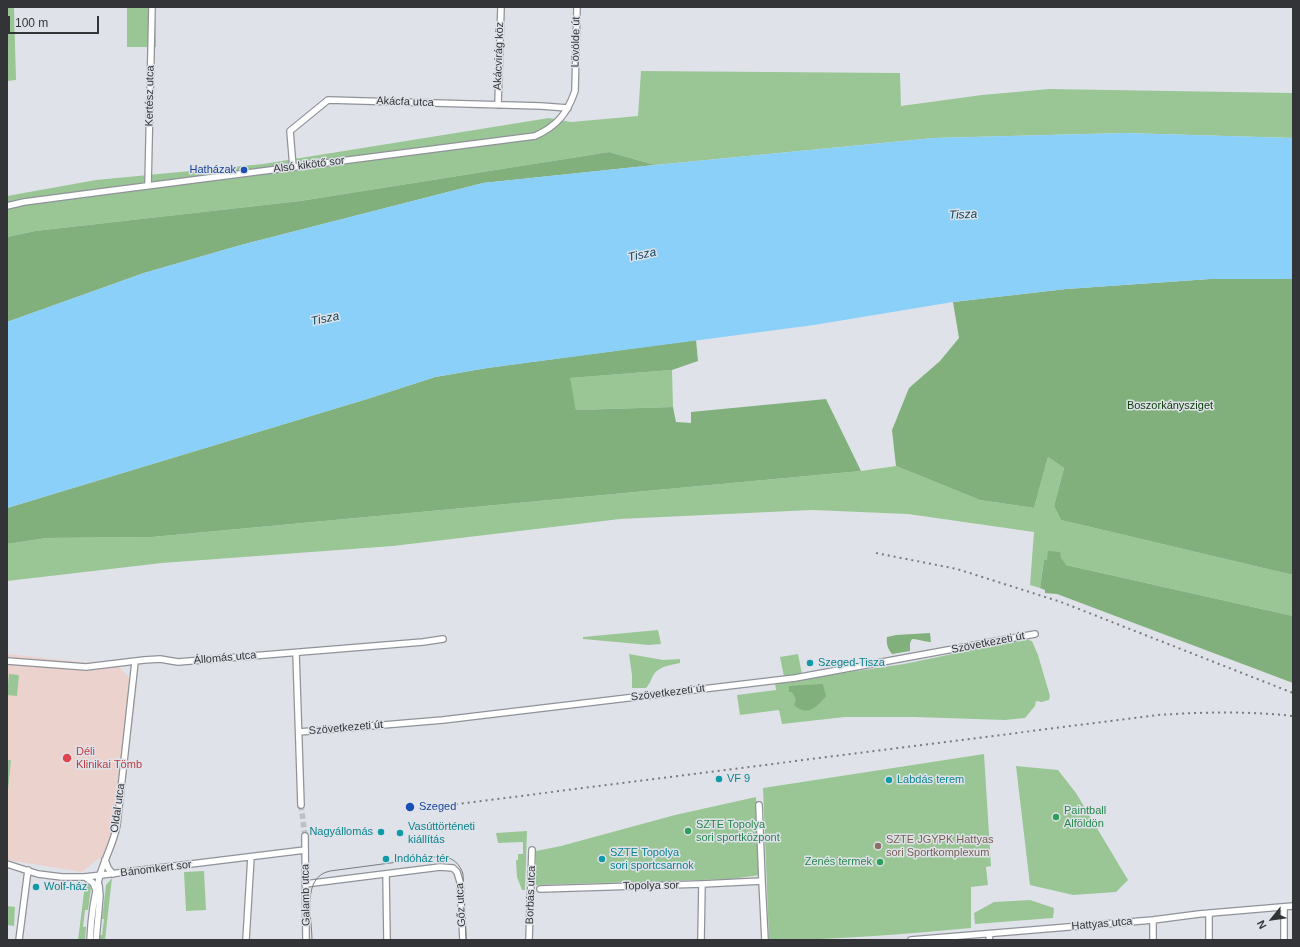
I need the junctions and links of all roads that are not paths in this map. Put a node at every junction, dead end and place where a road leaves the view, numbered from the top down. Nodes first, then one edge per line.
1 (152, 7) edge
2 (501, 7) edge
3 (577, 7) edge
4 (575, 77) joint
5 (498, 104) junction
6 (568, 108) junction
7 (293, 167) junction
8 (148, 186) junction
9 (7, 206) edge
10 (1035, 634) dead end
11 (443, 639) dead end
12 (296, 653) junction
13 (7, 661) edge
14 (135, 662) junction
15 (299, 732) junction
16 (301, 805) tunnel mouth
17 (759, 805) dead end
18 (305, 836) tunnel mouth
19 (305, 850) junction
20 (532, 850) dead end
21 (251, 857) junction
22 (105, 860) junction
23 (7, 864) edge
24 (28, 870) junction
25 (114, 874) junction
26 (386, 874) junction
27 (86, 877) junction
28 (99, 878) junction
29 (762, 881) junction
30 (305, 884) junction
31 (702, 884) junction
32 (540, 889) dead end
33 (96, 890) junction
34 (1293, 906) edge
35 (1284, 907) junction
36 (1209, 913) junction
37 (1153, 920) junction
38 (990, 937) edge
39 (18, 940) edge
40 (90, 940) edge
41 (96, 940) edge
42 (246, 940) edge
43 (306, 940) edge
44 (387, 940) edge
45 (463, 940) edge
46 (529, 940) edge
47 (701, 940) edge
48 (765, 940) edge
49 (911, 940) edge
50 (1153, 940) edge
51 (1209, 940) edge
52 (1284, 940) edge

1 - 8 street, Kertész utca
2 - 5 street, Akácvirág köz
3 - 4 street, Lövölde út
4 - 6 street, Alsó kikötő sor
5 - 6 street, Akácfa utca
5 - 7 street, Akácfa utca
6 - 7 street, Alsó kikötő sor
7 - 8 street, Alsó kikötő sor
8 - 9 street, Alsó kikötő sor
10 - 15 street, Szövetkezeti út
11 - 12 street, Állomás utca
12 - 14 street, Állomás utca
12 - 15 street
13 - 14 street, Állomás utca
14 - 22 street, Oldal utca
15 - 16 street
17 - 29 street
18 - 19 street, Galamb utca
19 - 21 street, Bánomkert sor
19 - 30 street, Galamb utca
20 - 46 street, Borbás utca
21 - 25 street, Bánomkert sor
21 - 42 street
22 - 25 street
22 - 28 street, Oldal utca
23 - 24 street, Bánomkert sor
24 - 27 street, Bánomkert sor
24 - 39 street
25 - 28 street, Bánomkert sor
26 - 30 street
26 - 44 street
26 - 45 street, Gőz utca
27 - 28 street, Bánomkert sor
27 - 33 street
28 - 33 street, Oldal utca
28 - 41 street, Oldal utca
29 - 31 street, Topolya sor
29 - 48 street
30 - 43 street, Galamb utca
31 - 32 street, Topolya sor
31 - 47 street
33 - 40 street, Oldal utca
34 - 35 street, Hattyas utca
35 - 36 street, Hattyas utca
35 - 52 street
36 - 37 street, Hattyas utca
36 - 51 street
37 - 38 street, Hattyas utca
37 - 50 street
38 - 49 street, Hattyas utca

